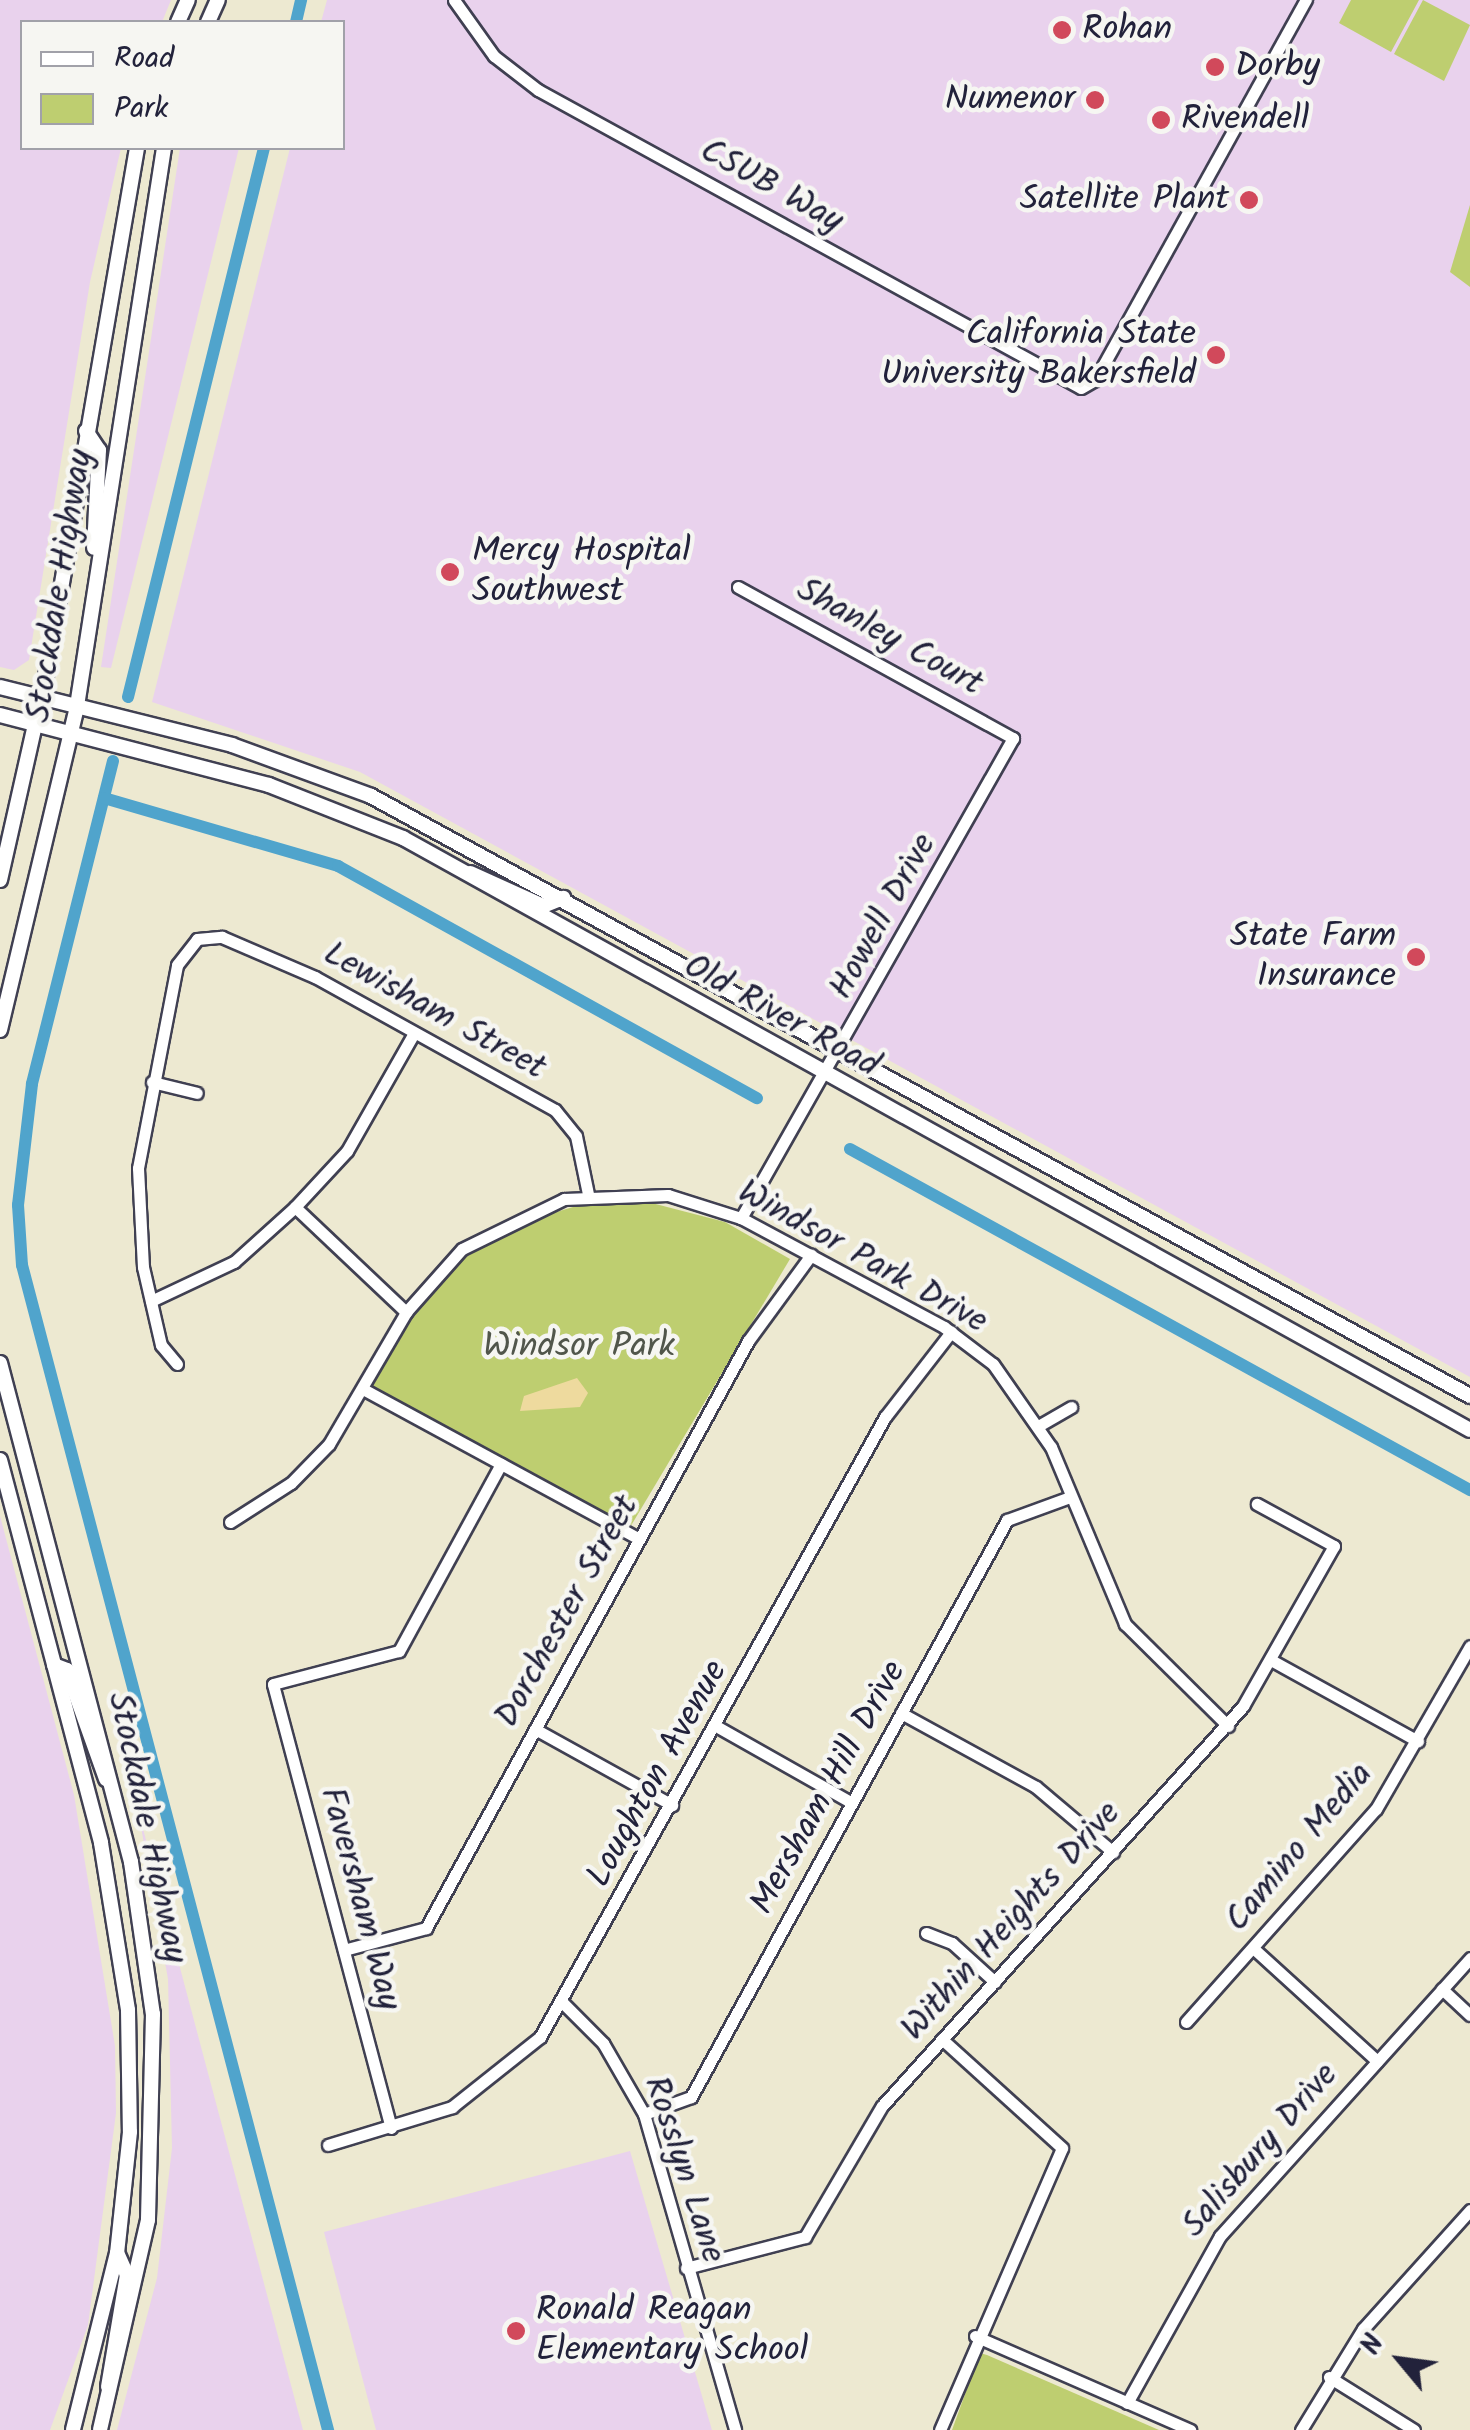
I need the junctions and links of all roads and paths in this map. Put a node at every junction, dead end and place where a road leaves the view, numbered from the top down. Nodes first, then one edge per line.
1 (454, 0) edge
2 (1306, 0) edge
3 (137, 150) edge
4 (164, 150) edge
5 (86, 431) junction
6 (96, 563) junction
7 (738, 587) dead end
8 (0, 687) edge
9 (41, 698) junction
10 (76, 706) junction
11 (0, 715) edge
12 (36, 724) junction
13 (70, 733) junction
14 (1014, 738) joint
15 (464, 872) junction
16 (0, 880) edge
17 (563, 898) junction
18 (0, 1030) edge
19 (414, 1033) junction
20 (842, 1052) junction
21 (827, 1078) junction
22 (152, 1082) junction
23 (197, 1093) dead end
24 (588, 1194) junction
25 (295, 1207) junction
26 (741, 1218) junction
27 (811, 1255) junction
28 (151, 1301) junction
29 (406, 1312) junction
30 (950, 1332) junction
31 (0, 1363) edge
32 (177, 1364) dead end
33 (363, 1389) junction
34 (1470, 1396) edge
35 (1072, 1407) dead end
36 (1040, 1425) junction
37 (1470, 1430) edge
38 (0, 1460) edge
39 (501, 1464) junction
40 (1070, 1497) junction
41 (1257, 1504) dead end
42 (230, 1522) dead end
43 (639, 1539) junction
44 (1470, 1646) edge
45 (1271, 1660) junction
46 (54, 1665) junction
47 (901, 1713) junction
48 (716, 1726) junction
49 (1228, 1726) junction
50 (535, 1729) junction
51 (1418, 1741) junction
52 (110, 1783) junction
53 (852, 1803) junction
54 (672, 1805) junction
55 (1113, 1852) junction
56 (926, 1933) dead end
57 (1253, 1948) junction
58 (344, 1950) junction
59 (1470, 1958) edge
60 (995, 1982) junction
61 (1442, 1990) junction
62 (564, 2003) junction
63 (1470, 2015) edge
64 (1186, 2022) dead end
65 (942, 2039) junction
66 (1377, 2060) junction
67 (644, 2114) junction
68 (391, 2128) junction
69 (328, 2144) dead end
70 (1470, 2210) edge
71 (118, 2253) junction
72 (686, 2268) junction
73 (976, 2336) junction
74 (1329, 2377) junction
75 (108, 2402) junction
76 (1128, 2402) junction
77 (73, 2430) edge
78 (100, 2430) edge
79 (735, 2430) edge
80 (940, 2430) edge
81 (1190, 2430) edge
82 (1301, 2430) edge
83 (1414, 2430) edge

1 - 2 street, CSUB Way
3 - 5 main road, Stockdale Highway
4 - 6 main road, Stockdale Highway
5 - 6 main road
5 - 9 main road, Stockdale Highway
6 - 10 main road, Stockdale Highway
7 - 14 street, Shanley Court
8 - 9 main road, Old River Road
9 - 10 main road, Old River Road
9 - 12 main road, Stockdale Highway
10 - 13 main road, Stockdale Highway
10 - 17 main road, Old River Road
11 - 12 main road, Old River Road
12 - 13 main road, Old River Road
12 - 16 main road, Stockdale Highway
13 - 15 main road, Old River Road
13 - 18 main road, Stockdale Highway
14 - 20 street, Howell Drive
15 - 17 main road
15 - 21 main road, Old River Road
17 - 20 main road, Old River Road
19 - 22 street, Lewisham Street
19 - 24 street, Lewisham Street
19 - 25 street
20 - 21 street, Howell Drive
20 - 34 main road, Old River Road
21 - 26 street, Howell Drive
21 - 37 main road, Old River Road
22 - 23 street
22 - 28 street
24 - 26 street, Windsor Park Drive
24 - 29 street, Windsor Park Drive
25 - 28 street
25 - 29 street
26 - 27 street, Windsor Park Drive
27 - 30 street, Windsor Park Drive
27 - 43 street, Dorchester Street
28 - 32 street
29 - 33 street, Windsor Park Drive
30 - 36 street, Windsor Park Drive
30 - 48 street, Loughton Avenue
31 - 52 main road, Stockdale Highway
33 - 39 street
33 - 42 street, Windsor Park Drive
35 - 36 street
36 - 40 street, Windsor Park Drive
38 - 46 main road, Stockdale Highway
39 - 43 street
39 - 58 street, Faversham Way
40 - 47 street, Mersham Hill Drive
40 - 49 street, Windsor Park Drive
41 - 45 street, Within Heights Drive
43 - 50 street, Dorchester Street
44 - 51 street, Camino Media
45 - 49 street, Within Heights Drive
45 - 51 street
46 - 52 main road
46 - 71 main road, Stockdale Highway
47 - 53 street, Mersham Hill Drive
47 - 55 street
48 - 53 street
48 - 54 street, Loughton Avenue
49 - 55 street, Within Heights Drive
50 - 54 street
50 - 58 street, Dorchester Street
51 - 57 street, Camino Media
52 - 75 main road, Stockdale Highway
53 - 67 street, Mersham Hill Drive
54 - 62 street, Loughton Avenue
55 - 60 street, Within Heights Drive
56 - 60 street
57 - 64 street, Camino Media
57 - 66 street
58 - 68 street, Faversham Way
59 - 61 street, Salisbury Drive
60 - 65 street, Within Heights Drive
61 - 63 street
61 - 66 street, Salisbury Drive
62 - 67 street, Rosslyn Lane
62 - 68 street, Loughton Avenue
65 - 72 street, Within Heights Drive
65 - 73 street
66 - 76 street, Salisbury Drive
67 - 72 street, Rosslyn Lane
68 - 69 street, Loughton Avenue
70 - 74 street
71 - 75 main road
71 - 77 main road, Stockdale Highway
72 - 79 street, Rosslyn Lane
73 - 76 street
73 - 80 street
74 - 82 street
74 - 83 street
75 - 78 main road, Stockdale Highway
76 - 81 street

